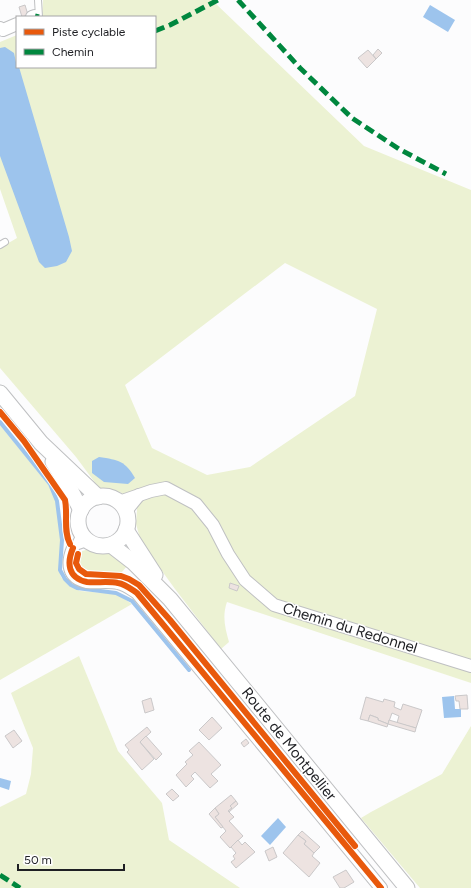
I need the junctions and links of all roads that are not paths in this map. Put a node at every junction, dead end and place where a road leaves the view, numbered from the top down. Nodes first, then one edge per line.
1 (38, 0) edge
2 (36, 16) edge
3 (16, 24) edge
4 (1, 30) edge
5 (0, 393) edge
6 (41, 442) junction
7 (98, 497) junction
8 (122, 507) junction
9 (81, 510) junction
10 (126, 530) junction
11 (86, 537) junction
12 (110, 545) junction
13 (73, 548) junction
14 (170, 599) junction
15 (471, 666) edge
16 (381, 888) edge
17 (407, 888) edge

1 - 2 lane
3 - 4 street
5 - 6 street
6 - 7 street
6 - 9 street
7 - 8 street
7 - 9 street
8 - 10 street
8 - 15 street, Chemin du Redonnel
9 - 11 street
10 - 12 street
10 - 14 street, Route de Montpellier
11 - 12 street, Route de Montpellier
11 - 13 lane
11 - 13 lane
12 - 14 street, Route de Montpellier
13 - 16 street
14 - 17 street, Route de Montpellier

